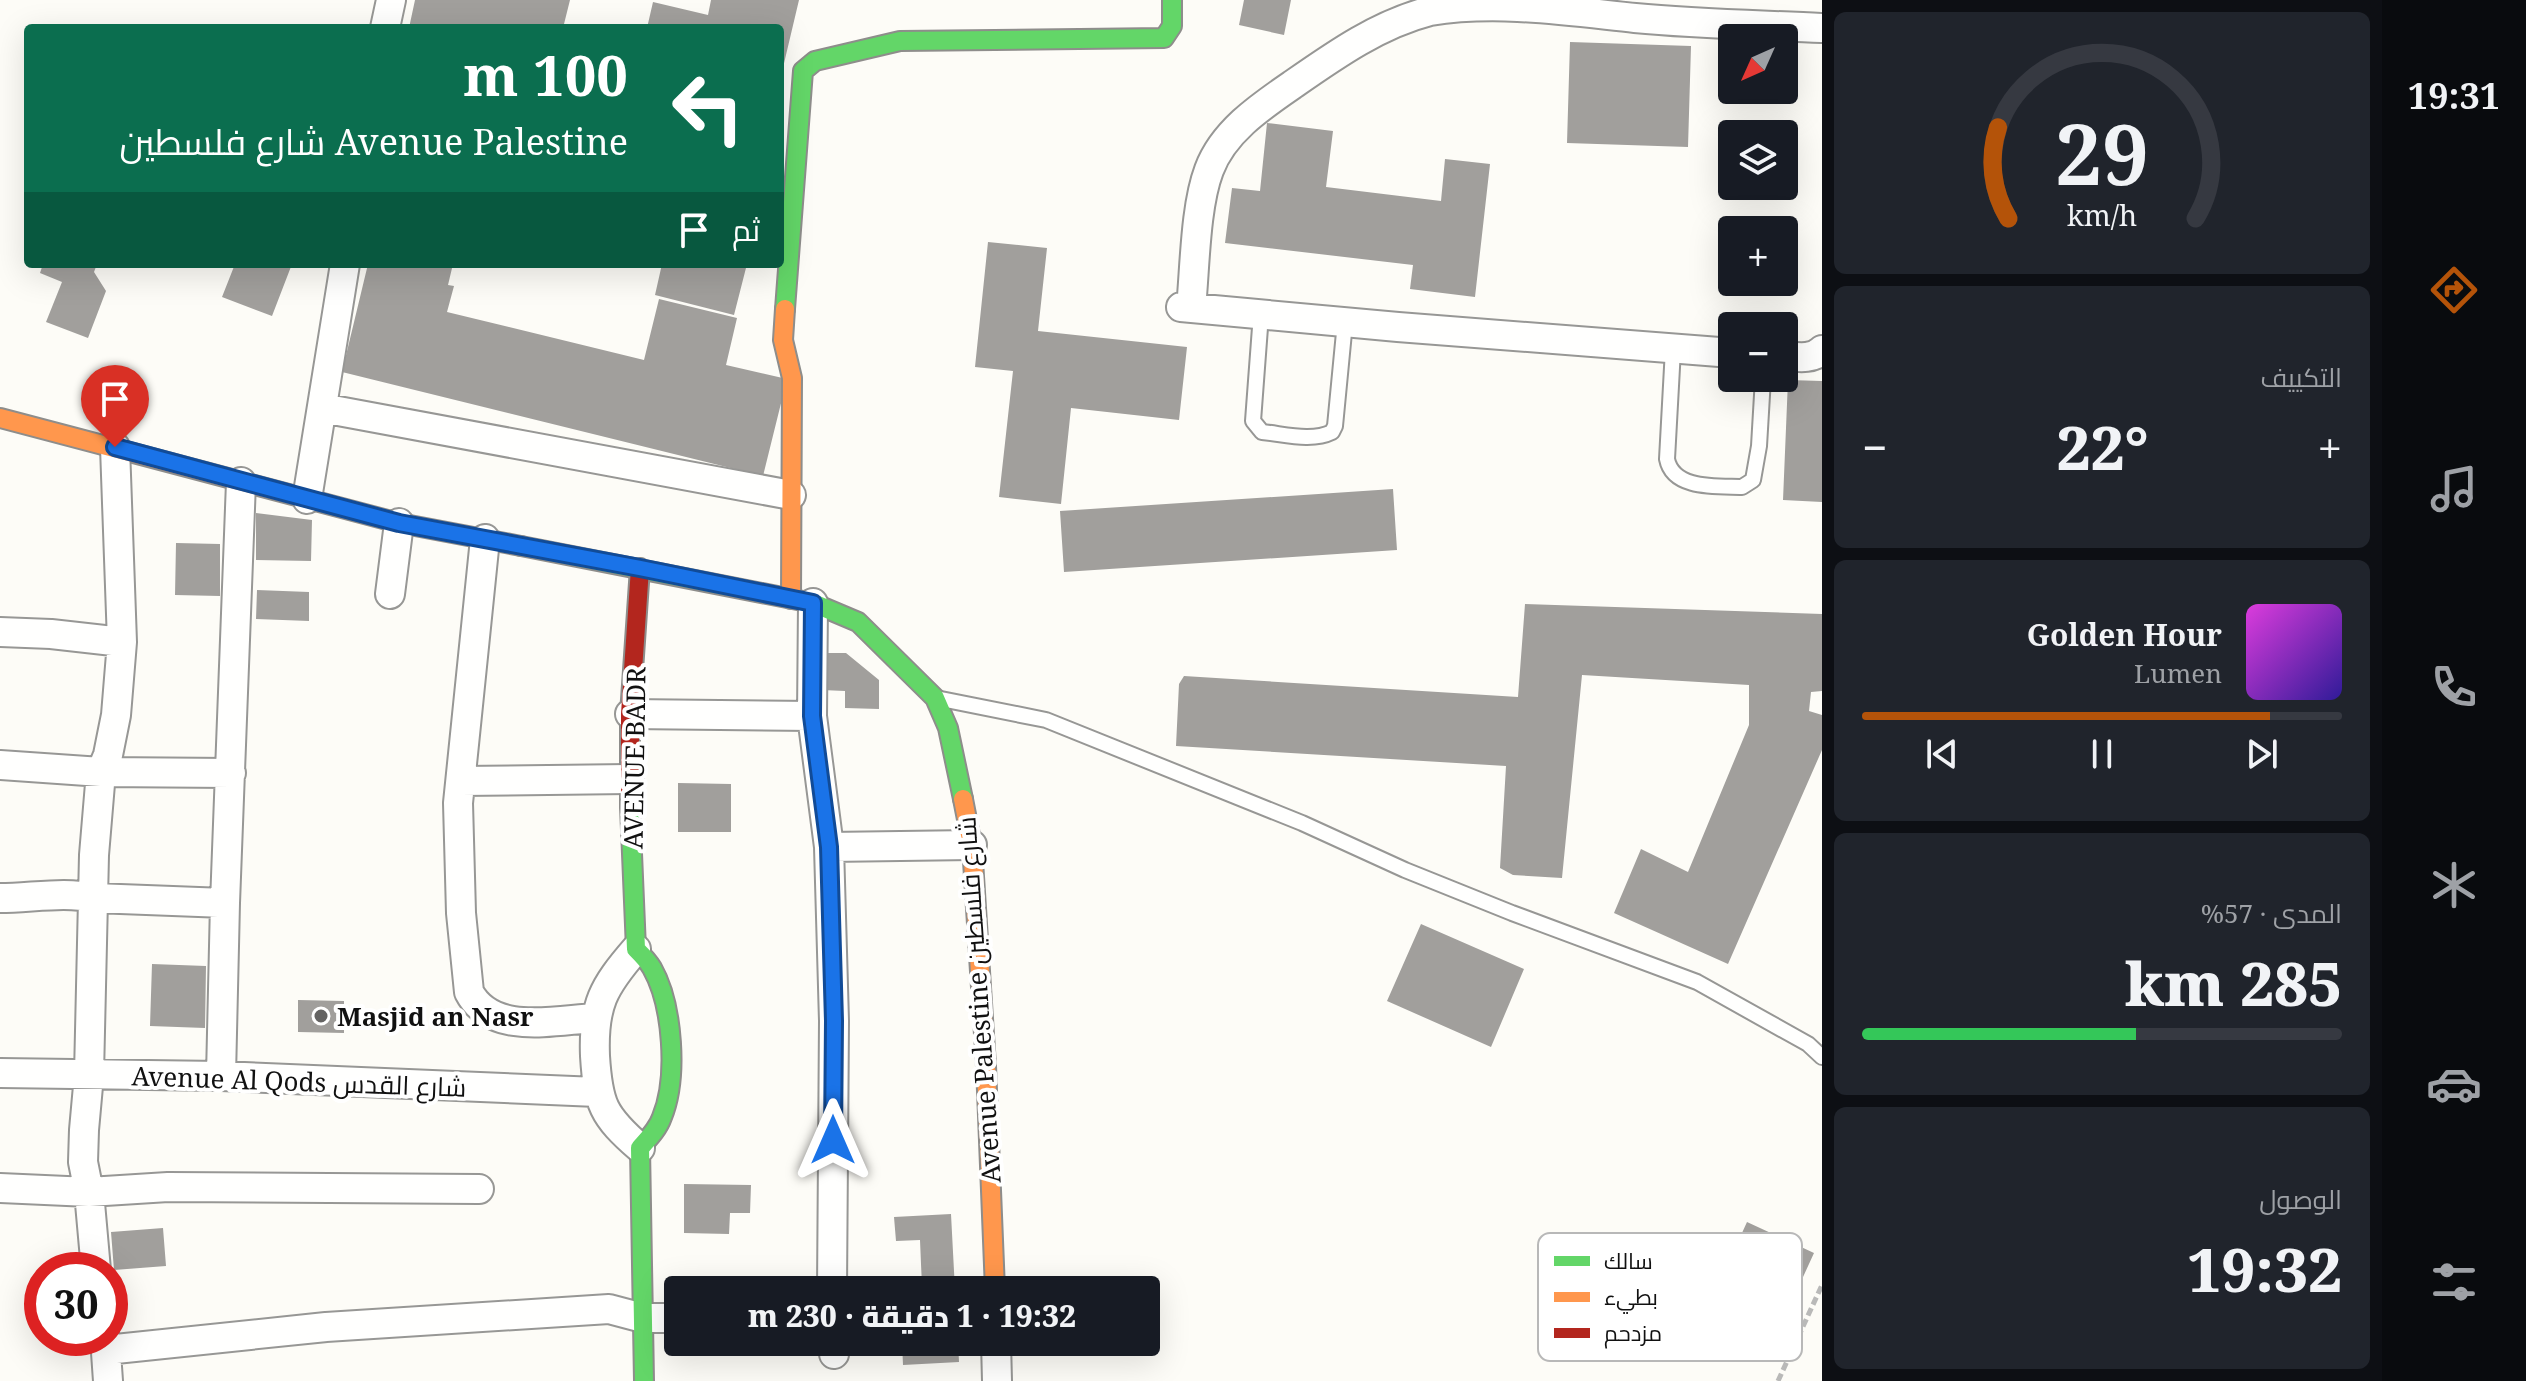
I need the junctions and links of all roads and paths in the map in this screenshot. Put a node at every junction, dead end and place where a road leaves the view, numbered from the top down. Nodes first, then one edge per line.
1 (391, 0) edge
2 (1172, 0) edge
3 (386, 24) edge
4 (1822, 28) edge
5 (344, 268) edge
6 (1261, 314) junction
7 (1345, 322) junction
8 (1673, 349) junction
9 (1822, 350) edge
10 (1718, 352) edge
11 (1798, 357) edge
12 (1762, 392) edge
13 (322, 408) junction
14 (1, 424) edge
15 (115, 447) junction
16 (241, 482) junction
17 (791, 495) junction
18 (307, 499) junction
19 (399, 523) junction
20 (485, 539) junction
21 (640, 568) junction
22 (390, 594) dead end
23 (802, 601) junction
24 (0, 632) edge
25 (122, 642) junction
26 (935, 698) junction
27 (630, 714) junction
28 (812, 716) junction
29 (0, 765) edge
30 (101, 772) junction
31 (231, 773) junction
32 (629, 779) junction
33 (461, 781) junction
34 (972, 845) junction
35 (829, 847) junction
36 (0, 898) edge
37 (94, 898) junction
38 (225, 903) junction
39 (636, 949) junction
40 (595, 1018) junction
41 (1822, 1057) edge
42 (0, 1073) edge
43 (89, 1075) junction
44 (221, 1076) junction
45 (597, 1092) junction
46 (640, 1148) junction
47 (0, 1188) edge
48 (479, 1189) dead end
49 (89, 1192) junction
50 (94, 1252) edge
51 (832, 1276) edge
52 (994, 1276) edge
53 (1822, 1285) edge
54 (643, 1318) junction
55 (664, 1318) edge
56 (1802, 1329) edge
57 (128, 1342) edge
58 (107, 1356) edge
59 (996, 1356) edge
60 (1787, 1361) edge
61 (108, 1381) edge
62 (644, 1381) edge
63 (997, 1381) edge
64 (1778, 1381) edge

1 - 3 street
2 - 17 street
4 - 6 street
5 - 13 street
6 - 7 street
6 - 7 lane
7 - 8 street
8 - 10 street
8 - 12 lane
9 - 11 street
13 - 17 street
13 - 18 street
14 - 15 street, Avenue Palestine شارع فلسطين
15 - 16 street, Avenue Palestine شارع فلسطين
15 - 25 street
16 - 18 street, Avenue Palestine شارع فلسطين
16 - 31 street
17 - 23 street
18 - 19 street, Avenue Palestine شارع فلسطين
19 - 20 street, Avenue Palestine شارع فلسطين
19 - 22 street
20 - 21 street, Avenue Palestine شارع فلسطين
20 - 33 street
21 - 23 street, Avenue Palestine شارع فلسطين
21 - 27 street, AVENUE BADR
23 - 26 street, Avenue Palestine شارع فلسطين
23 - 28 street
24 - 25 street
25 - 30 street
26 - 34 street, Avenue Palestine شارع فلسطين
26 - 41 lane
27 - 28 street
27 - 32 street, AVENUE BADR
28 - 35 street
29 - 30 street
30 - 31 street
30 - 37 street
31 - 38 street
32 - 33 street
32 - 39 street, AVENUE BADR
33 - 40 street
34 - 35 street
34 - 52 street, Avenue Palestine شارع فلسطين
35 - 51 street
36 - 37 street
37 - 38 street
37 - 43 street
38 - 44 street
39 - 40 street
39 - 46 street, AVENUE BADR
40 - 45 street
42 - 43 street, Avenue Al Qods شارع القدس
43 - 44 street, Avenue Al Qods شارع القدس
43 - 49 street
44 - 45 street, Avenue Al Qods شارع القدس
45 - 46 street
46 - 54 street
47 - 49 street
48 - 49 street
49 - 50 street
53 - 56 path
54 - 55 street
54 - 57 street
54 - 62 street
58 - 61 street
59 - 63 street
60 - 64 path

